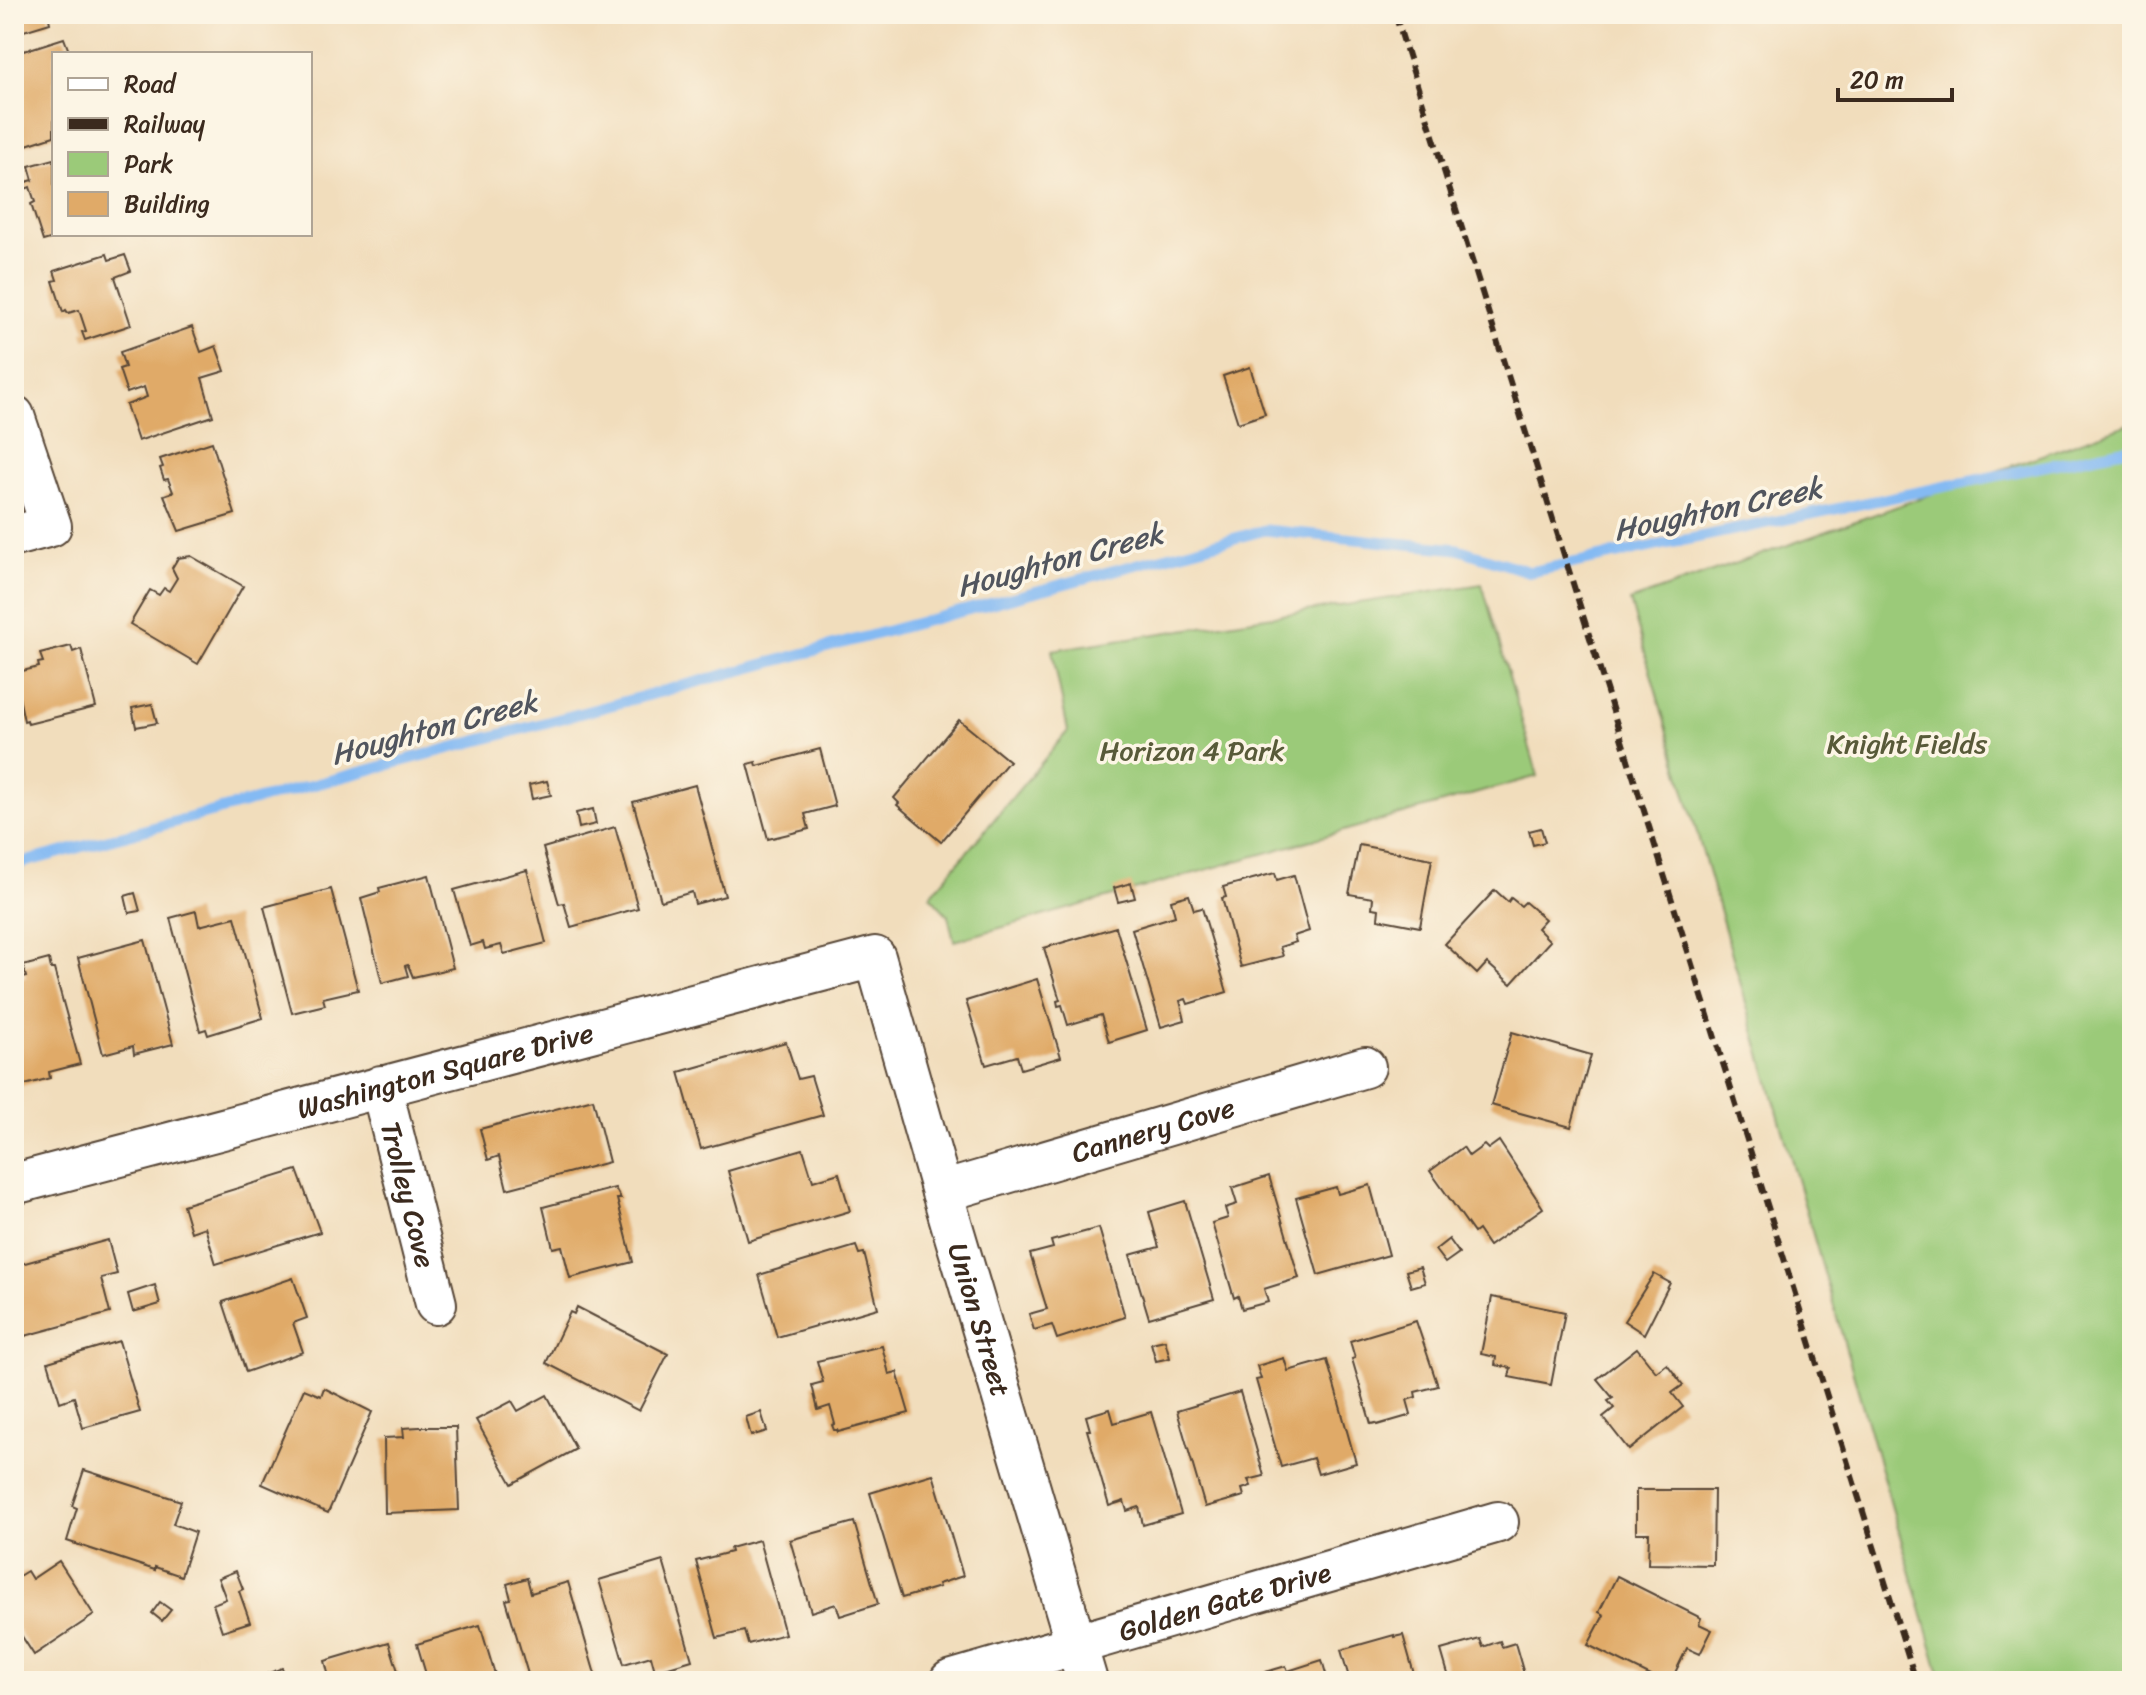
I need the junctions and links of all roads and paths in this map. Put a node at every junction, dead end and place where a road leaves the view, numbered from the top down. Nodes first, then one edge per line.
1 (14, 416) edge
2 (32, 531) edge
3 (875, 957) joint
4 (1365, 1067) dead end
5 (381, 1086) junction
6 (14, 1184) edge
7 (942, 1192) junction
8 (436, 1304) dead end
9 (1498, 1522) dead end
10 (1082, 1662) edge
11 (950, 1681) edge

1 - 2 street
3 - 5 street, Washington Square Drive
3 - 7 street, Union Street
4 - 7 street, Cannery Cove
5 - 6 street, Washington Square Drive
5 - 8 street, Trolley Cove
7 - 10 street, Union Street
9 - 10 street, Golden Gate Drive
10 - 11 street, Golden Gate Drive

